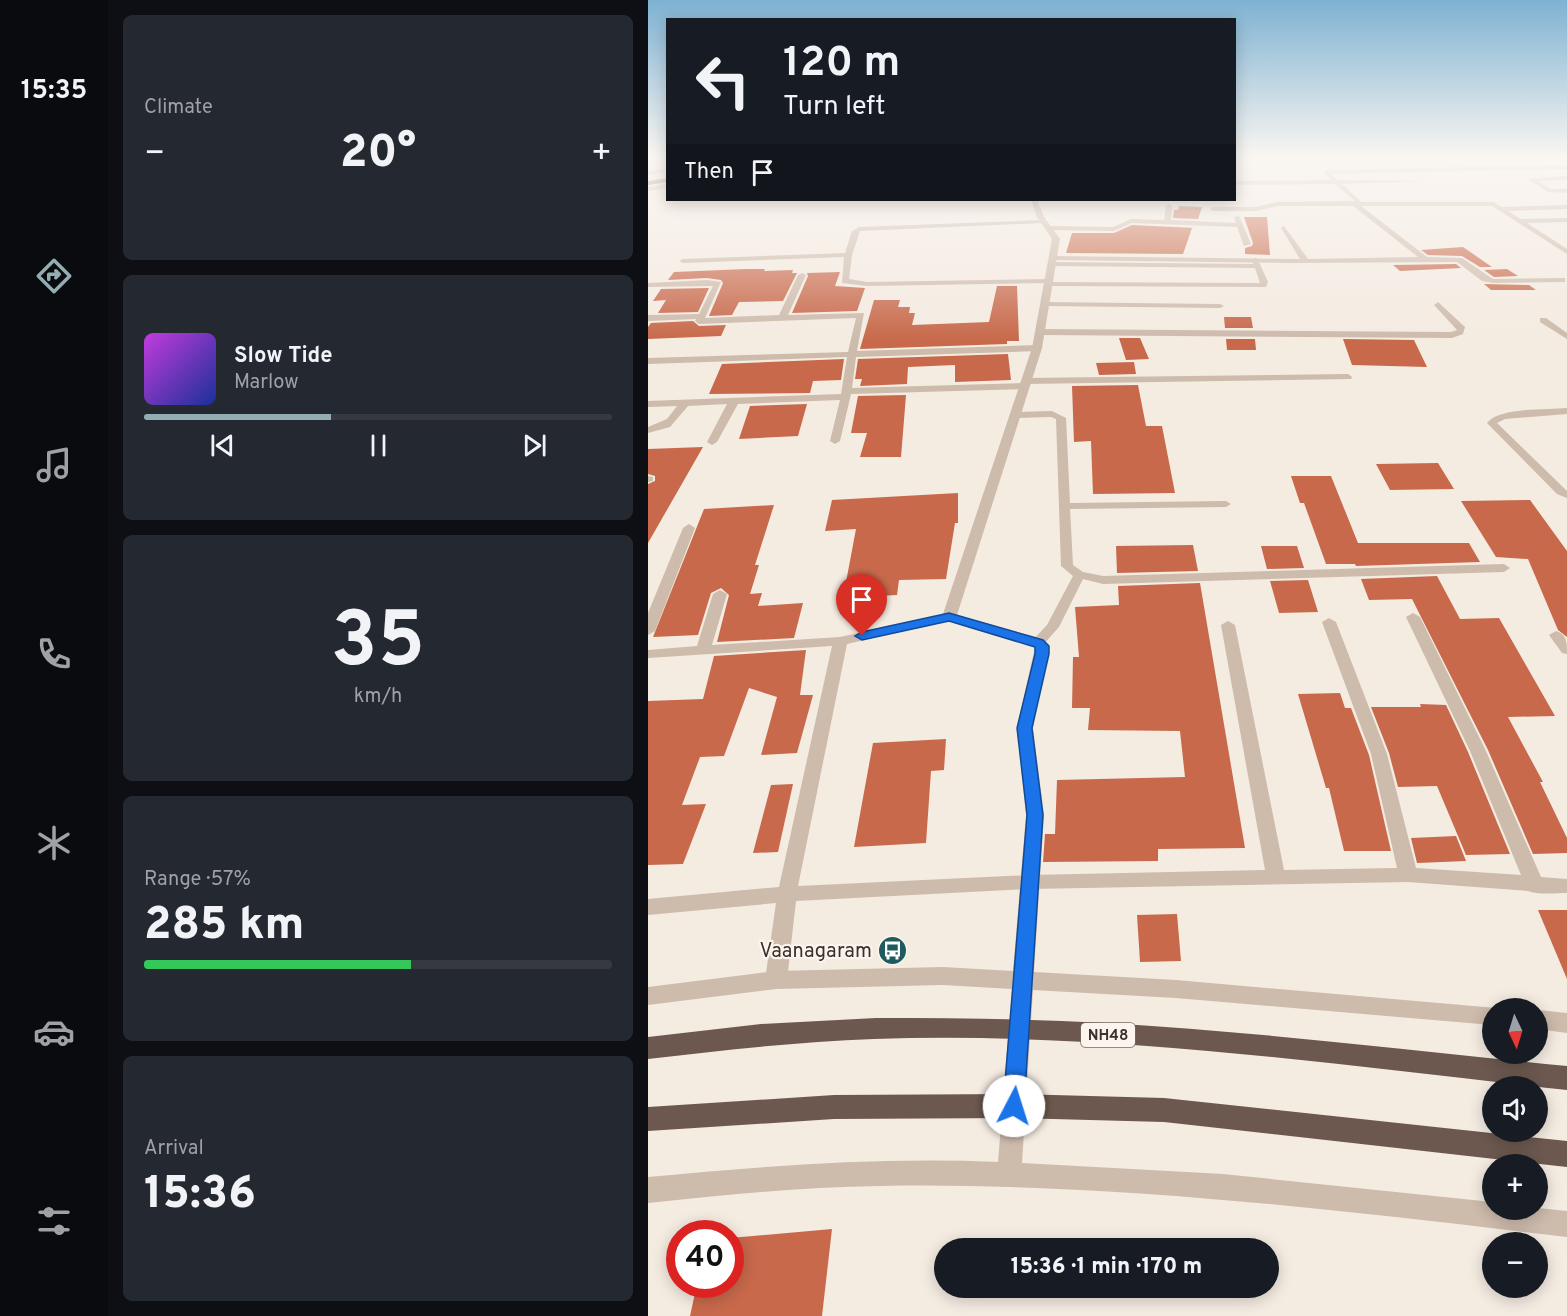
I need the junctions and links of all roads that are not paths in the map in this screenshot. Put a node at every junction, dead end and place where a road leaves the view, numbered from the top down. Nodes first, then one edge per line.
1 (1041, 216) edge
2 (1168, 216) edge
3 (1236, 216) dead end
4 (1371, 216) edge
5 (1514, 216) edge
6 (1567, 220) edge
7 (1521, 221) junction
8 (1167, 222) junction
9 (1045, 225) junction
10 (1240, 225) junction
11 (1284, 228) dead end
12 (1247, 244) dead end
13 (1567, 252) edge
14 (848, 255) junction
15 (1425, 259) junction
16 (1305, 260) junction
17 (682, 261) dead end
18 (1052, 261) junction
19 (1256, 263) junction
20 (1077, 264) junction
21 (802, 275) dead end
22 (1562, 280) dead end
23 (1049, 283) junction
24 (1076, 284) junction
25 (648, 285) edge
26 (1045, 304) junction
27 (1438, 305) dead end
28 (1220, 306) dead end
29 (702, 316) junction
30 (648, 318) edge
31 (782, 318) junction
32 (1543, 320) dead end
33 (1040, 332) junction
34 (1567, 337) edge
35 (1037, 348) junction
36 (852, 352) junction
37 (648, 361) edge
38 (1348, 377) dead end
39 (1025, 383) junction
40 (846, 394) junction
41 (734, 401) junction
42 (686, 402) junction
43 (648, 404) edge
44 (1567, 411) edge
45 (1015, 415) junction
46 (648, 430) edge
47 (835, 441) dead end
48 (712, 442) dead end
49 (1567, 495) edge
50 (1226, 504) dead end
51 (1064, 506) junction
52 (689, 528) dead end
53 (1504, 568) dead end
54 (1079, 575) junction
55 (720, 594) dead end
56 (949, 617) junction
57 (1413, 617) dead end
58 (1329, 621) dead end
59 (1228, 625) dead end
60 (648, 631) edge
61 (1556, 635) dead end
62 (840, 641) junction
63 (1038, 642) junction
64 (1567, 650) edge
65 (703, 651) junction
66 (648, 654) edge
67 (1408, 875) junction
68 (1276, 877) junction
69 (1030, 882) junction
70 (1535, 886) junction
71 (1567, 886) edge
72 (787, 894) junction
73 (648, 907) edge
74 (1023, 979) junction
75 (776, 980) junction
76 (648, 996) edge
77 (1482, 1015) edge
78 (1548, 1021) edge
79 (1567, 1023) edge
80 (1020, 1030) junction
81 (648, 1048) edge
82 (1567, 1078) edge
83 (1014, 1106) junction
84 (648, 1119) edge
85 (1567, 1154) edge
86 (1009, 1174) junction
87 (648, 1190) edge
88 (1567, 1224) edge

1 - 9 street
2 - 8 street
3 - 10 street
4 - 15 street
5 - 7 street
6 - 7 street
7 - 13 street
8 - 9 street
8 - 10 street
9 - 14 street
9 - 18 street
10 - 12 street
11 - 16 street
14 - 17 street
14 - 23 street
15 - 16 street
15 - 22 street
16 - 19 street
18 - 19 street
18 - 20 lane
18 - 23 street
19 - 20 lane
19 - 24 lane
20 - 24 lane
21 - 31 street
23 - 24 lane
23 - 26 street
25 - 29 street
26 - 28 lane
26 - 33 street
27 - 33 street
29 - 30 street
29 - 31 street
31 - 36 street
32 - 34 lane
33 - 35 street
35 - 36 street
35 - 39 street
36 - 37 street
36 - 40 street
38 - 39 lane
39 - 40 street
39 - 45 street
40 - 41 street
40 - 47 street
41 - 42 street
41 - 48 street
42 - 43 street
42 - 46 street
44 - 49 lane
45 - 51 lane
45 - 56 street
50 - 51 lane
51 - 54 lane
52 - 60 street
53 - 54 lane
54 - 63 lane
55 - 65 street
56 - 62 street
56 - 63 street
57 - 70 street
58 - 67 street
59 - 68 street
61 - 64 street
62 - 65 street
62 - 72 street
63 - 69 street
65 - 66 street
67 - 68 street
67 - 70 street
68 - 69 street
69 - 72 street
69 - 74 street
70 - 71 street
72 - 73 street
72 - 75 street
74 - 75 street
74 - 77 street
74 - 80 street
75 - 76 street
78 - 79 street
80 - 81 highway, NH48
80 - 82 highway, NH48
80 - 83 street
83 - 84 highway
83 - 85 highway
83 - 86 street
86 - 87 street
86 - 88 street

